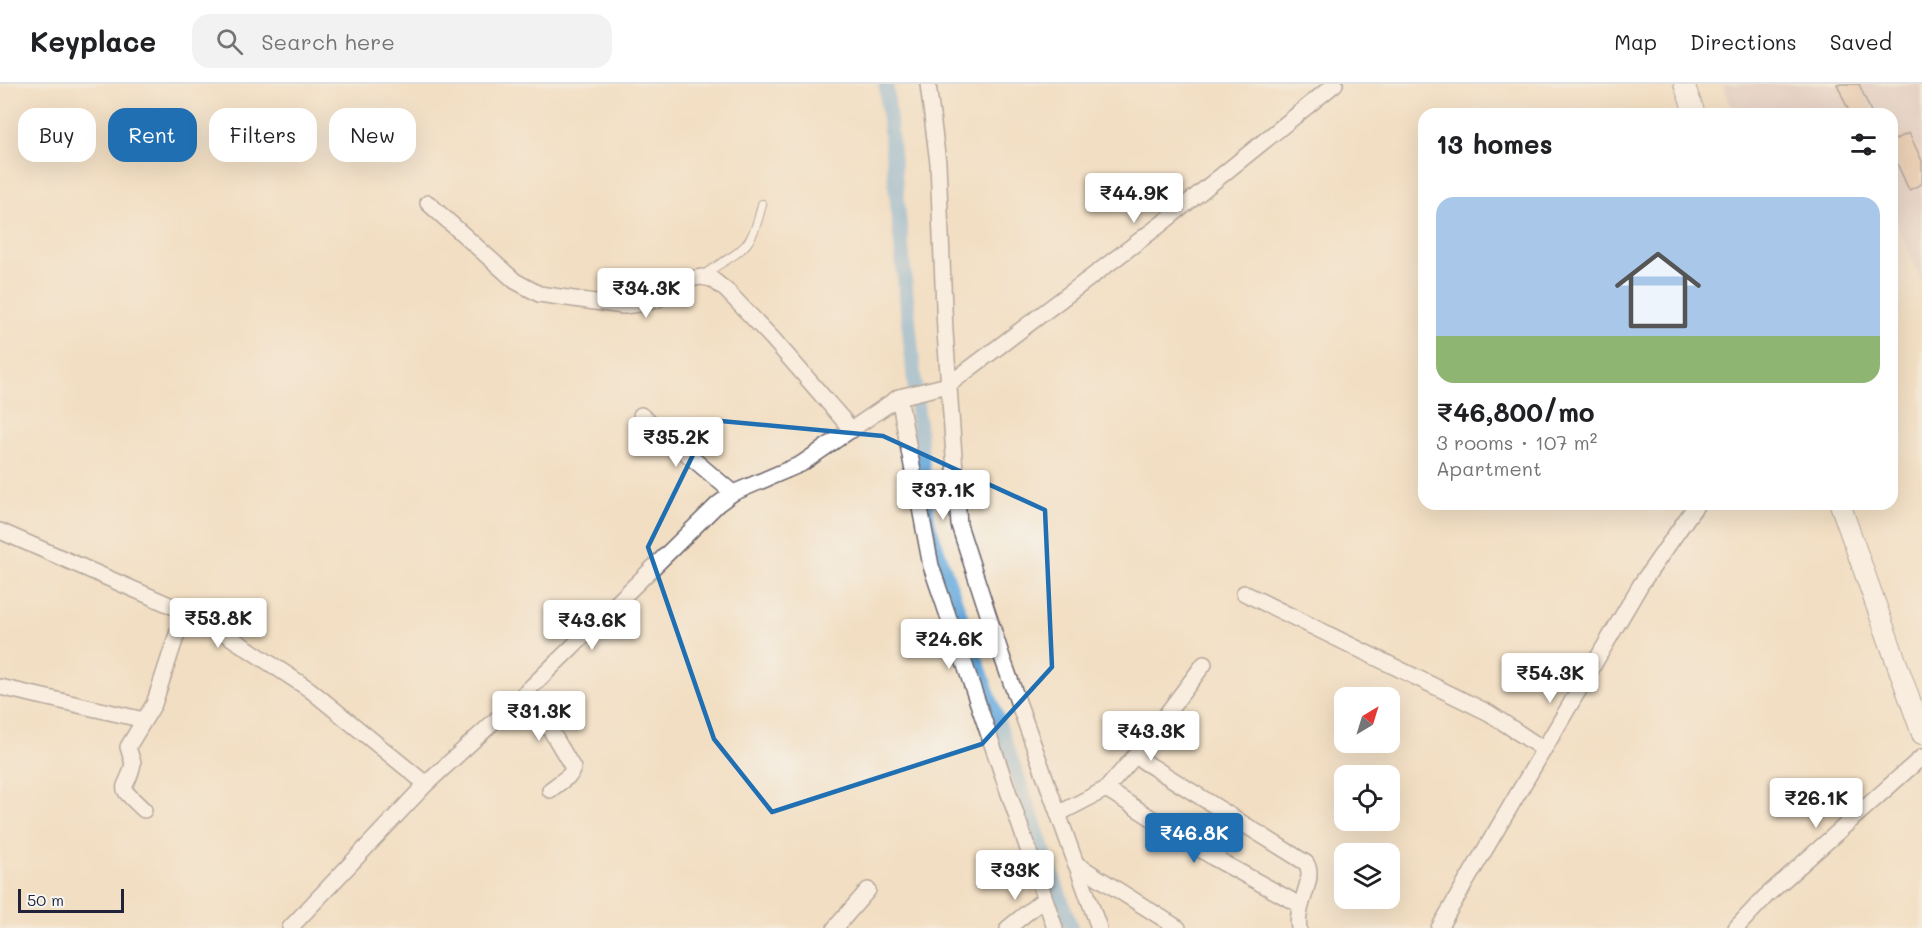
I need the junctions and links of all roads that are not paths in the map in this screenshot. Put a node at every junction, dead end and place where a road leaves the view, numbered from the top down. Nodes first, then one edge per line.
1 (928, 84) edge
2 (1335, 84) edge
3 (1684, 84) edge
4 (1693, 108) edge
5 (428, 203) dead end
6 (762, 204) dead end
7 (701, 277) junction
8 (943, 386) junction
9 (904, 395) junction
10 (641, 415) dead end
11 (852, 430) junction
12 (733, 493) junction
13 (1693, 510) edge
14 (1842, 510) edge
15 (0, 531) edge
16 (1244, 593) dead end
17 (189, 612) junction
18 (1204, 664) dead end
19 (0, 687) edge
20 (524, 694) junction
21 (144, 720) junction
22 (1922, 734) edge
23 (1543, 749) junction
24 (1135, 756) junction
25 (1922, 757) edge
26 (426, 784) junction
27 (1106, 789) junction
28 (550, 790) dead end
29 (144, 810) dead end
30 (1058, 814) junction
31 (1237, 821) junction
32 (1214, 858) junction
33 (1075, 863) junction
34 (868, 890) dead end
35 (1044, 899) junction
36 (1300, 905) junction
37 (290, 928) edge
38 (835, 928) edge
39 (1008, 928) edge
40 (1054, 928) edge
41 (1099, 928) edge
42 (1178, 928) edge
43 (1299, 928) edge
44 (1439, 928) edge
45 (1736, 928) edge

1 - 8 street
2 - 8 street
3 - 4 street
5 - 7 street
6 - 7 lane
7 - 11 street
8 - 9 street
8 - 30 street
9 - 11 street
9 - 35 street
10 - 12 street
11 - 12 street
12 - 20 street
13 - 23 street
14 - 22 street
15 - 17 street
16 - 23 street
17 - 21 street
17 - 26 street
18 - 24 street
19 - 21 street
20 - 26 street
20 - 28 street
21 - 29 street
23 - 44 street
24 - 27 street
24 - 31 street
25 - 45 street
26 - 37 street
27 - 30 street
27 - 32 street
30 - 33 street
31 - 32 street
31 - 36 street
32 - 36 street
33 - 41 street
33 - 42 street
34 - 38 street
35 - 39 street
35 - 40 street
36 - 43 street

